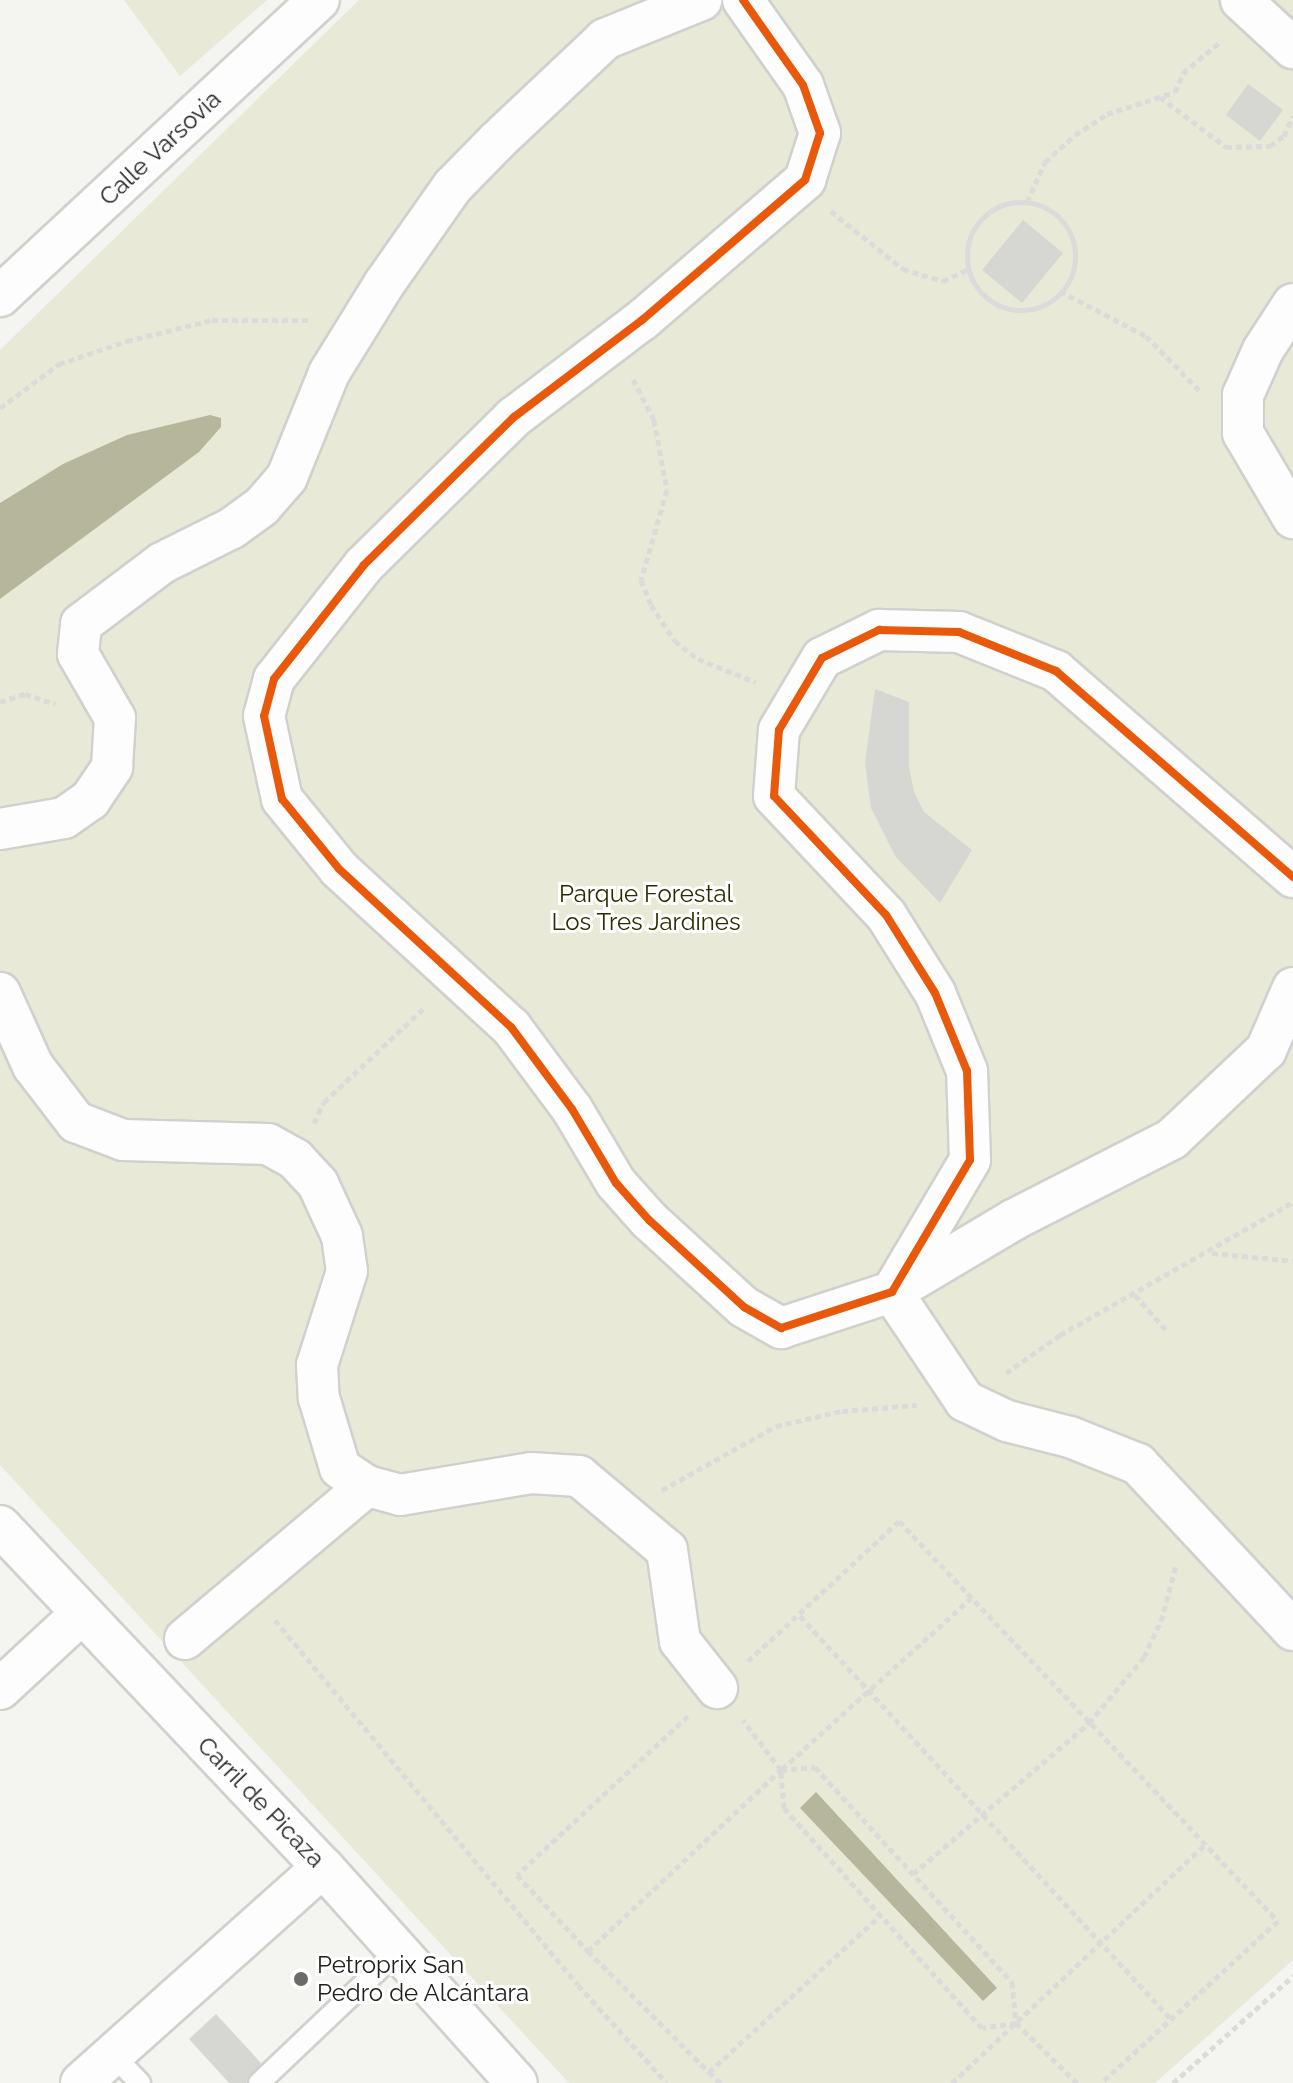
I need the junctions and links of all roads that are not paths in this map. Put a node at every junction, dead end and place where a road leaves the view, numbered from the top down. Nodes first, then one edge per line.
1 (319, 0) edge
2 (701, 0) edge
3 (743, 0) edge
4 (1241, 0) edge
5 (1283, 39) edge
6 (0, 296) edge
7 (1293, 304) edge
8 (1293, 518) edge
9 (0, 829) edge
10 (1293, 877) edge
11 (1293, 988) edge
12 (0, 993) edge
13 (892, 1292) junction
14 (367, 1486) junction
15 (0, 1526) edge
16 (81, 1614) junction
17 (1293, 1630) edge
18 (185, 1639) dead end
19 (717, 1688) road end
20 (0, 1689) edge
21 (323, 1867) junction
22 (398, 1951) junction
23 (113, 2055) junction
24 (81, 2083) edge
25 (140, 2083) edge
26 (259, 2083) edge
27 (517, 2083) edge

1 - 6 street, Calle Varsovia
2 - 9 street
3 - 13 street
4 - 5 street
7 - 8 street
10 - 13 street
11 - 13 street
12 - 14 street
13 - 17 street
14 - 18 street
14 - 19 street
15 - 16 street, Carril de Picaza
16 - 20 street
16 - 21 street, Carril de Picaza
21 - 22 street, Carril de Picaza
21 - 23 street
22 - 26 lane
22 - 27 street, Carril de Picaza
23 - 24 street
23 - 25 lane

